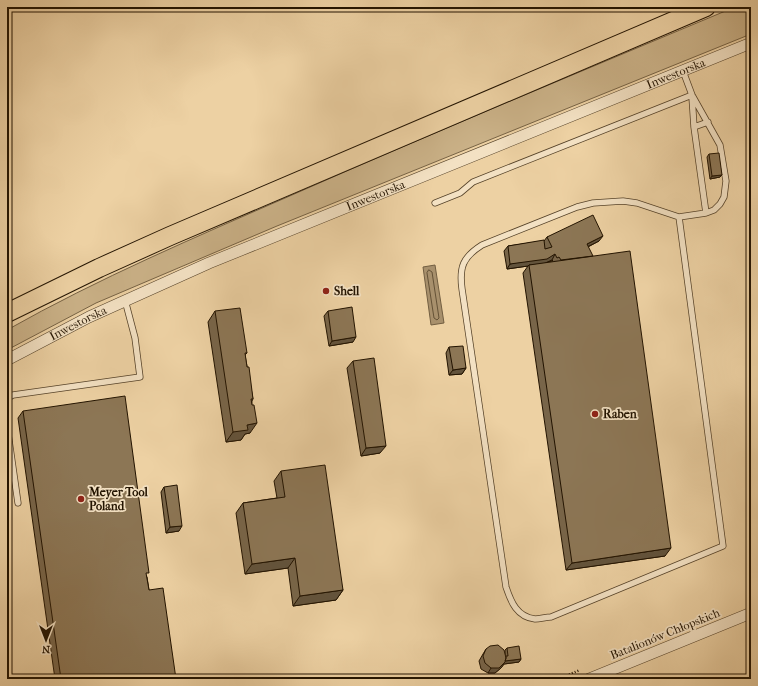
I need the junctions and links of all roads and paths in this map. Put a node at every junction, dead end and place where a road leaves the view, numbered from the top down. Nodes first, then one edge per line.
1 (706, 7) edge
2 (751, 43) edge
3 (683, 71) junction
4 (692, 94) junction
5 (708, 122) junction
6 (694, 128) junction
7 (435, 203) dead end
8 (706, 213) junction
9 (679, 217) junction
10 (125, 300) junction
11 (7, 313) edge
12 (7, 360) edge
13 (7, 398) edge
14 (7, 426) edge
15 (18, 503) dead end
16 (751, 613) edge
17 (589, 679) edge

1 - 11 main road
2 - 3 street, Inwestorska
3 - 4 lane
3 - 10 street, Inwestorska
4 - 5 lane
4 - 6 lane
4 - 7 lane
5 - 6 lane
5 - 8 lane
6 - 8 lane
8 - 9 lane
9 - 9 lane
10 - 12 street, Inwestorska
10 - 13 lane
14 - 15 lane
16 - 17 street, Batalionów Chłopskich

